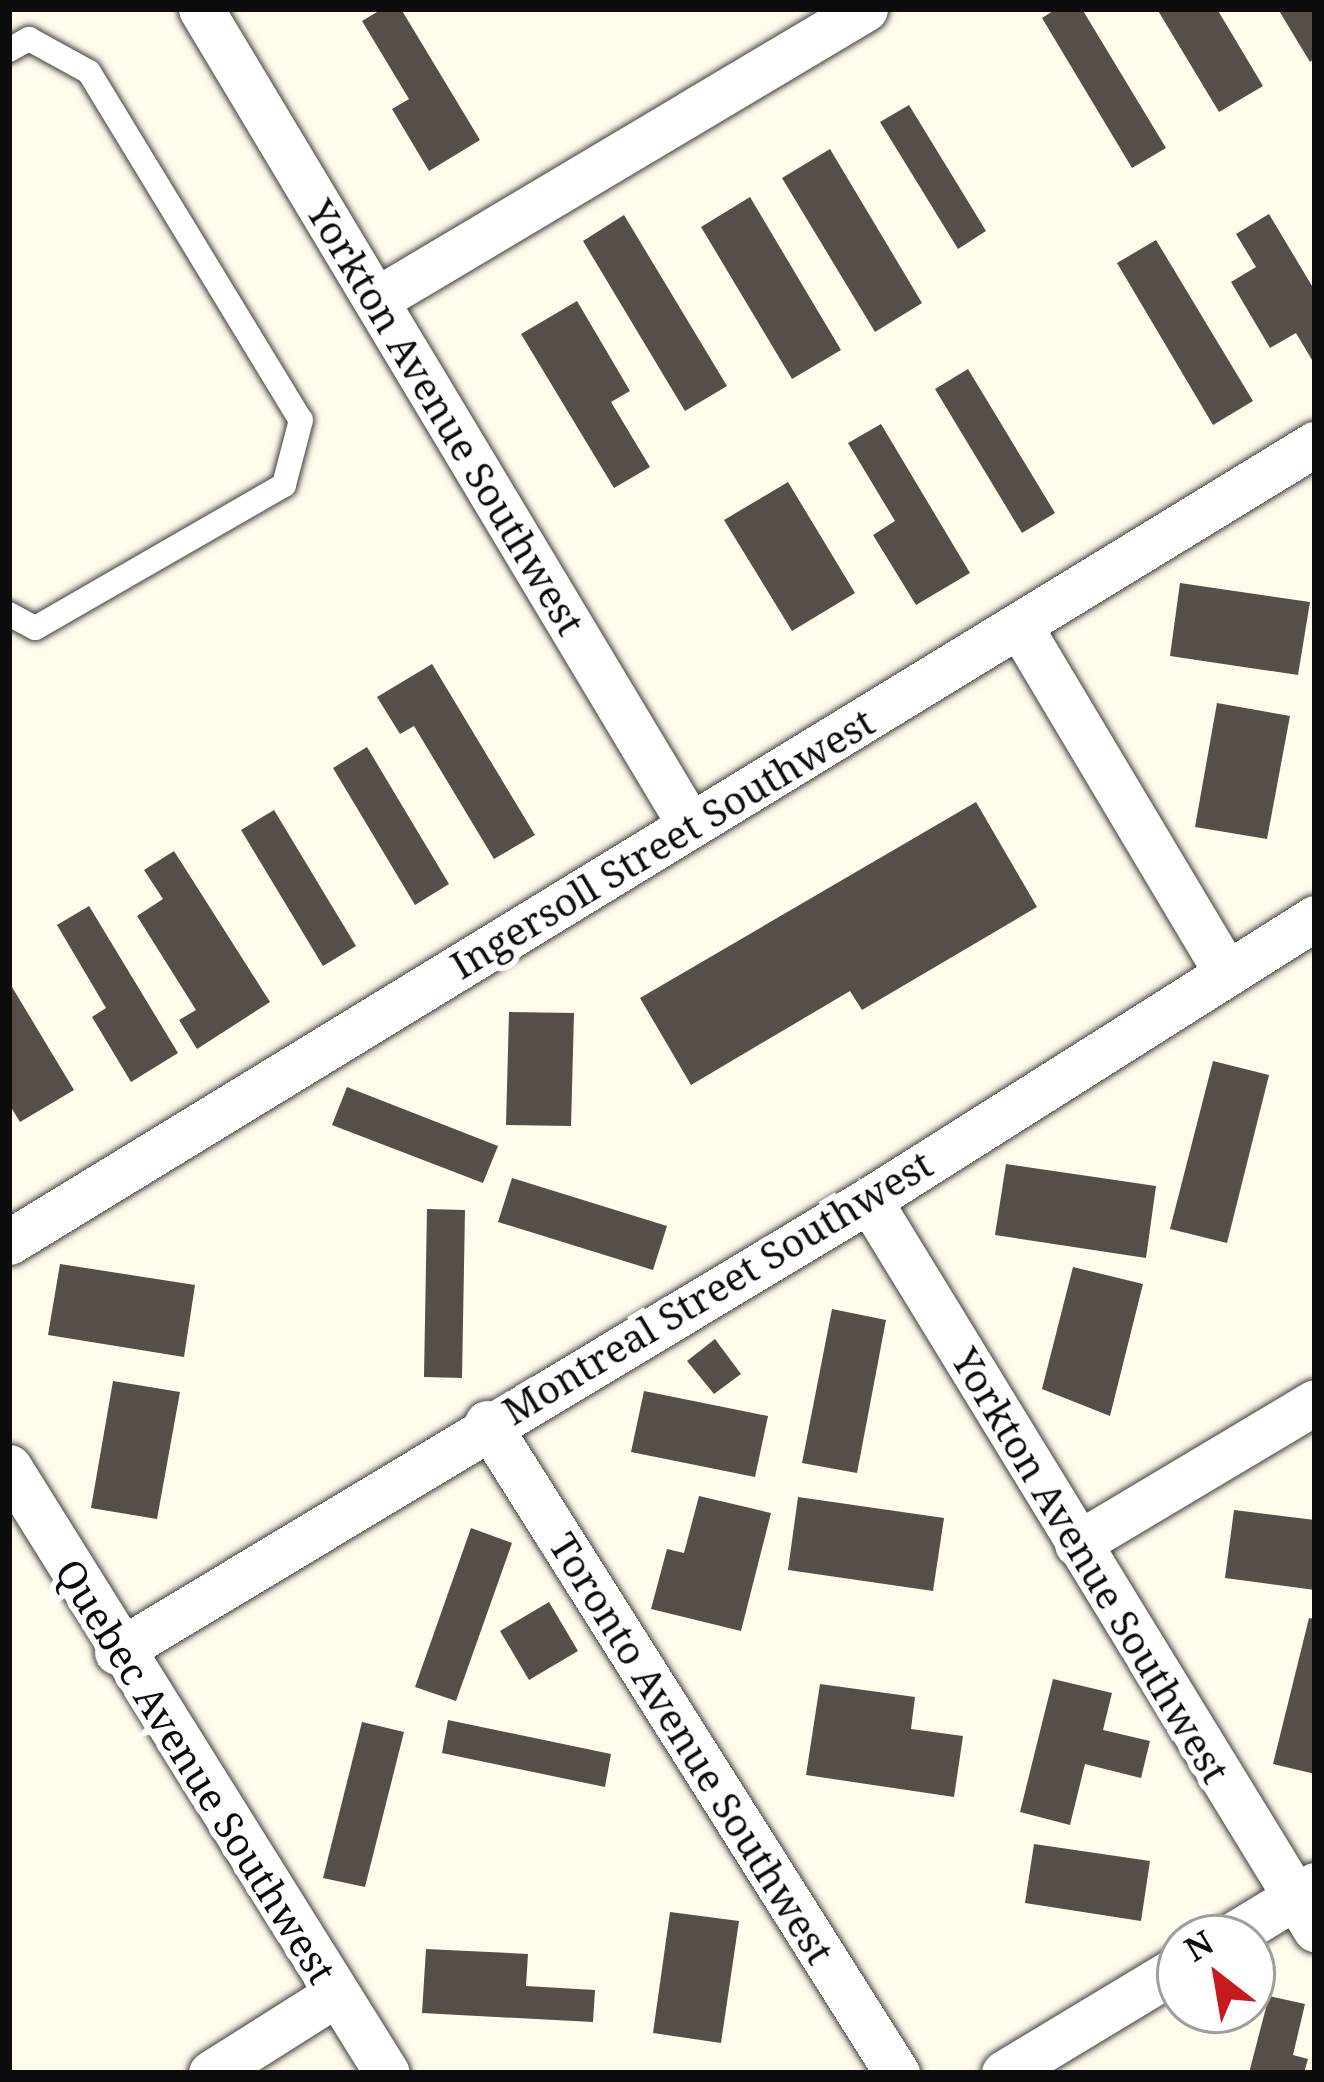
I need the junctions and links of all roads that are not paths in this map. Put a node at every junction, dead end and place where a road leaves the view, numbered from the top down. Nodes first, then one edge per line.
1 (865, 9) edge
2 (213, 13) edge
3 (9, 50) edge
4 (376, 301) junction
5 (1315, 444) edge
6 (9, 614) edge
7 (1018, 625) junction
8 (690, 825) junction
9 (1315, 918) edge
10 (1226, 972) junction
11 (868, 1201) junction
12 (9, 1243) edge
13 (1315, 1402) edge
14 (488, 1423) junction
15 (9, 1467) edge
16 (1077, 1544) junction
17 (117, 1652) junction
18 (1308, 1904) edge
19 (1276, 1918) edge
20 (1156, 1981) edge
21 (336, 1994) junction
22 (211, 2073) edge
23 (387, 2073) edge
24 (897, 2073) edge
25 (1004, 2073) edge

1 - 4 street
2 - 4 street, Yorkton Avenue Southwest
3 - 6 lane
4 - 8 street, Yorkton Avenue Southwest
5 - 7 street, Ingersoll Street Southwest
7 - 8 street, Ingersoll Street Southwest
7 - 10 street
8 - 12 street, Ingersoll Street Southwest
9 - 10 street, Montreal Street Southwest
10 - 11 street, Montreal Street Southwest
11 - 14 street, Montreal Street Southwest
11 - 16 street, Yorkton Avenue Southwest
13 - 16 street
14 - 17 street, Montreal Street Southwest
14 - 24 street, Toronto Avenue Southwest
15 - 17 street, Quebec Avenue Southwest
16 - 18 street, Yorkton Avenue Southwest
17 - 21 street, Quebec Avenue Southwest
18 - 19 street
20 - 25 street
21 - 22 street
21 - 23 street, Quebec Avenue Southwest

